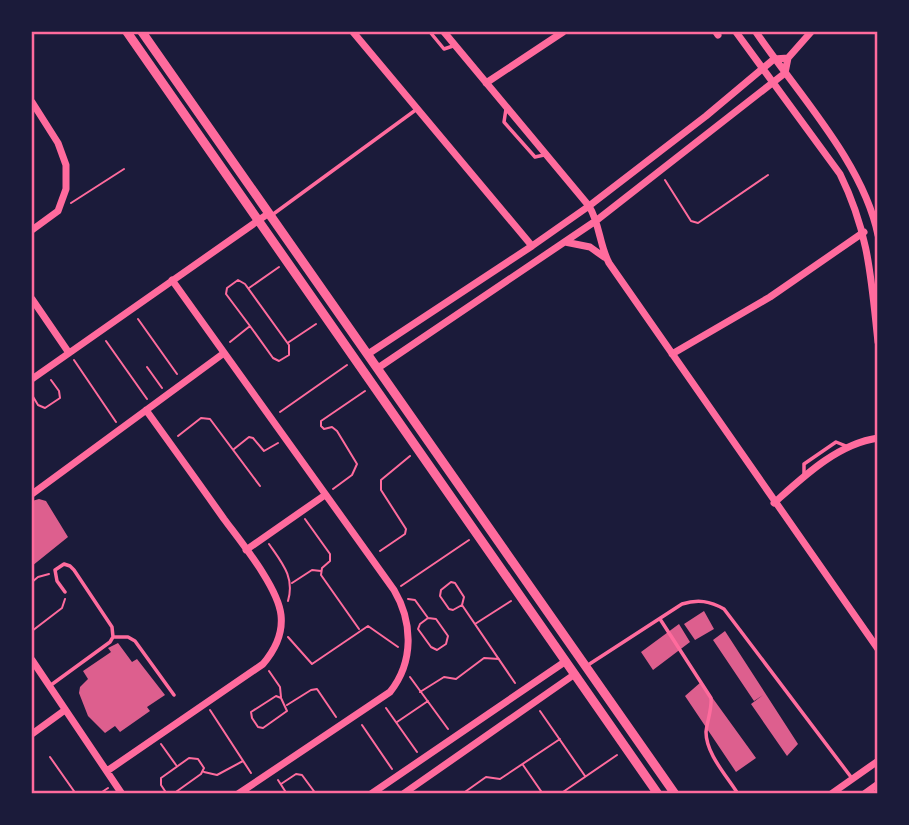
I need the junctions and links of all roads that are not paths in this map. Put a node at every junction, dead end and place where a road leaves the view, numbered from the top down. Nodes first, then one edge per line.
1 (127, 32) edge
2 (142, 32) edge
3 (353, 32) edge
4 (430, 32) edge
5 (444, 32) edge
6 (562, 32) edge
7 (736, 32) edge
8 (756, 32) edge
9 (811, 32) edge
10 (455, 45) junction
11 (788, 58) junction
12 (774, 59) junction
13 (762, 69) junction
14 (785, 73) junction
15 (773, 82) junction
16 (486, 83) junction
17 (32, 102) edge
18 (417, 109) junction
19 (589, 206) junction
20 (270, 214) junction
21 (260, 219) junction
22 (597, 220) junction
23 (32, 230) edge
24 (864, 232) junction
25 (877, 235) edge
26 (565, 242) junction
27 (532, 246) junction
28 (609, 263) junction
29 (172, 281) junction
30 (32, 299) edge
31 (877, 342) edge
32 (222, 351) junction
33 (69, 353) junction
34 (368, 354) junction
35 (672, 354) junction
36 (378, 368) junction
37 (32, 379) edge
38 (148, 408) junction
39 (877, 438) edge
40 (32, 494) edge
41 (325, 495) junction
42 (774, 503) junction
43 (246, 550) junction
44 (65, 592) road end
45 (660, 619) junction
46 (113, 637) junction
47 (877, 649) edge
48 (578, 653) junction
49 (32, 660) edge
50 (566, 661) junction
51 (586, 666) junction
52 (575, 674) junction
53 (49, 686) junction
54 (174, 695) dead end
55 (65, 710) junction
56 (32, 734) edge
57 (877, 761) edge
58 (107, 771) junction
59 (853, 779) junction
60 (877, 784) edge
61 (122, 793) edge
62 (238, 793) edge
63 (371, 793) edge
64 (403, 793) edge
65 (658, 793) edge
66 (675, 793) edge
67 (738, 793) edge
68 (831, 793) edge
69 (864, 793) edge

1 - 21 street
2 - 20 street
3 - 18 street
4 - 10 lane
5 - 10 street
6 - 16 street
7 - 13 street
8 - 12 street
9 - 11 street
10 - 16 street
11 - 12 street
11 - 14 street
12 - 13 street
12 - 14 street
13 - 15 street
13 - 19 street
14 - 15 street
14 - 25 street
15 - 22 street
15 - 24 street
16 - 19 street
17 - 23 street
18 - 20 lane
18 - 27 street
19 - 22 street
19 - 27 street
20 - 21 street
20 - 34 street
21 - 29 street
21 - 50 street
22 - 26 street
22 - 28 street
24 - 31 street
24 - 35 street
26 - 28 street
26 - 36 street
27 - 34 street
28 - 35 street
29 - 32 street
29 - 33 street
30 - 33 street
32 - 38 street
32 - 41 street
33 - 37 street
34 - 36 street
35 - 42 street
36 - 48 street
38 - 40 street
38 - 43 street
39 - 42 street
41 - 43 street
41 - 62 street
42 - 47 street
43 - 58 street
44 - 46 lane
45 - 51 lane
45 - 59 lane
45 - 67 lane
46 - 53 lane
46 - 54 lane
48 - 50 street
48 - 51 street
49 - 53 street
50 - 52 street
50 - 63 street
51 - 52 street
51 - 66 street
52 - 64 street
52 - 65 street
53 - 55 street
55 - 56 street
55 - 58 street
57 - 59 street
58 - 61 street
59 - 68 street
60 - 69 street

